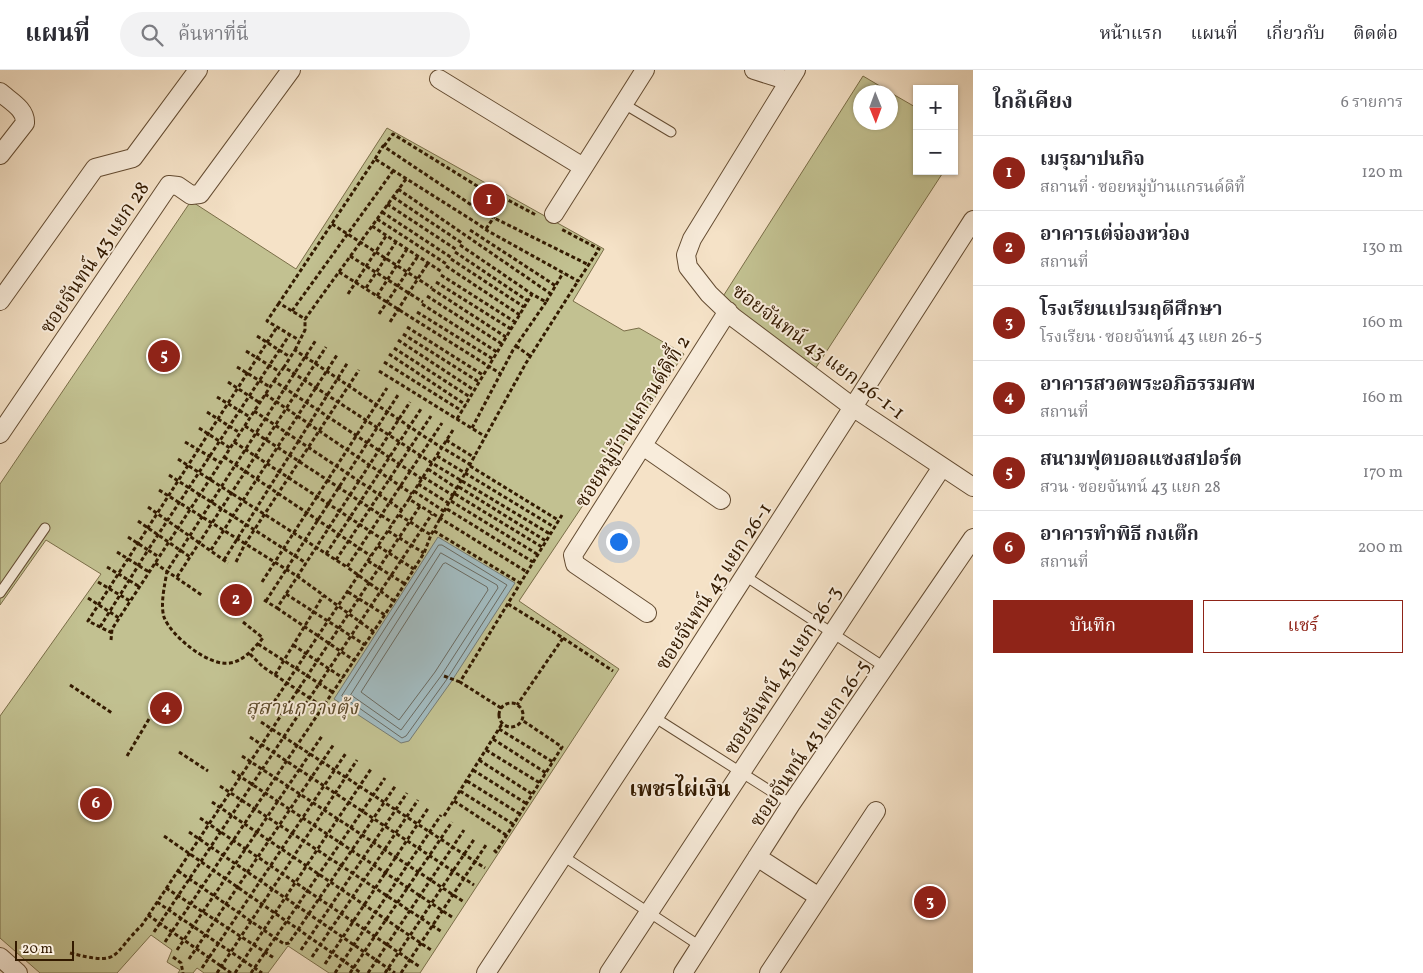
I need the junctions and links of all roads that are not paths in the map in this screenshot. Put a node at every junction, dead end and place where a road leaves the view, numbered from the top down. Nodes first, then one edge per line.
1 (198, 70) edge
2 (291, 70) edge
3 (646, 70) edge
4 (754, 70) edge
5 (785, 74) edge
6 (439, 79) dead end
7 (0, 92) edge
8 (624, 104) junction
9 (672, 132) dead end
10 (0, 155) edge
11 (583, 167) junction
12 (550, 219) road end
13 (973, 220) edge
14 (0, 302) edge
15 (728, 311) junction
16 (854, 408) junction
17 (0, 434) edge
18 (643, 446) junction
19 (942, 467) junction
20 (973, 487) edge
21 (721, 500) dead end
22 (45, 528) dead end
23 (973, 538) edge
24 (745, 576) junction
25 (0, 593) edge
26 (647, 612) dead end
27 (832, 633) junction
28 (886, 668) junction
29 (654, 717) junction
30 (741, 772) junction
31 (791, 804) junction
32 (876, 812) dead end
33 (563, 856) junction
34 (757, 857) junction
35 (819, 898) junction
36 (649, 912) junction
37 (700, 946) junction
38 (0, 957) edge
39 (18, 973) edge
40 (486, 973) edge
41 (609, 973) edge
42 (683, 973) edge
43 (769, 973) edge

1 - 14 street
2 - 17 street, ซอยจันทน์ 43 แยก 28
3 - 8 street
4 - 5 street
5 - 15 street, ซอยจันทน์ 43 แยก 26-1-1
6 - 11 street
7 - 10 street
8 - 9 lane
8 - 11 street
11 - 12 street
13 - 16 street, ซอยจันทน์ 43 แยก 26-1
15 - 16 street, ซอยจันทน์ 43 แยก 26-1-1
15 - 18 street, ซอยหมู่บ้านแกรนด์ดิที้ 2
16 - 19 street, ซอยจันทน์ 43 แยก 26-1-1
16 - 24 street, ซอยจันทน์ 43 แยก 26-1
18 - 21 street
18 - 26 street, ซอยหมู่บ้านแกรนด์ดิที้ 2
19 - 20 street, ซอยจันทน์ 43 แยก 26-1-1
19 - 27 street, ซอยจันทน์ 43 แยก 26-3
22 - 25 lane
23 - 28 street, ซอยจันทน์ 43 แยก 26-5
24 - 27 lane
24 - 29 street, ซอยจันทน์ 43 แยก 26-1
27 - 28 lane
27 - 30 street, ซอยจันทน์ 43 แยก 26-3
28 - 31 street, ซอยจันทน์ 43 แยก 26-5
29 - 30 lane
29 - 33 street, ซอยจันทน์ 43 แยก 26-1
30 - 31 lane
30 - 36 street, ซอยจันทน์ 43 แยก 26-3
31 - 34 street, ซอยจันทน์ 43 แยก 26-5
32 - 35 street
33 - 36 lane
33 - 40 street, ซอยจันทน์ 43 แยก 26-1
34 - 35 street
34 - 37 street, ซอยจันทน์ 43 แยก 26-5
35 - 43 street
36 - 37 lane
36 - 41 street, ซอยจันทน์ 43 แยก 26-3
37 - 42 street, ซอยจันทน์ 43 แยก 26-5
38 - 39 street

